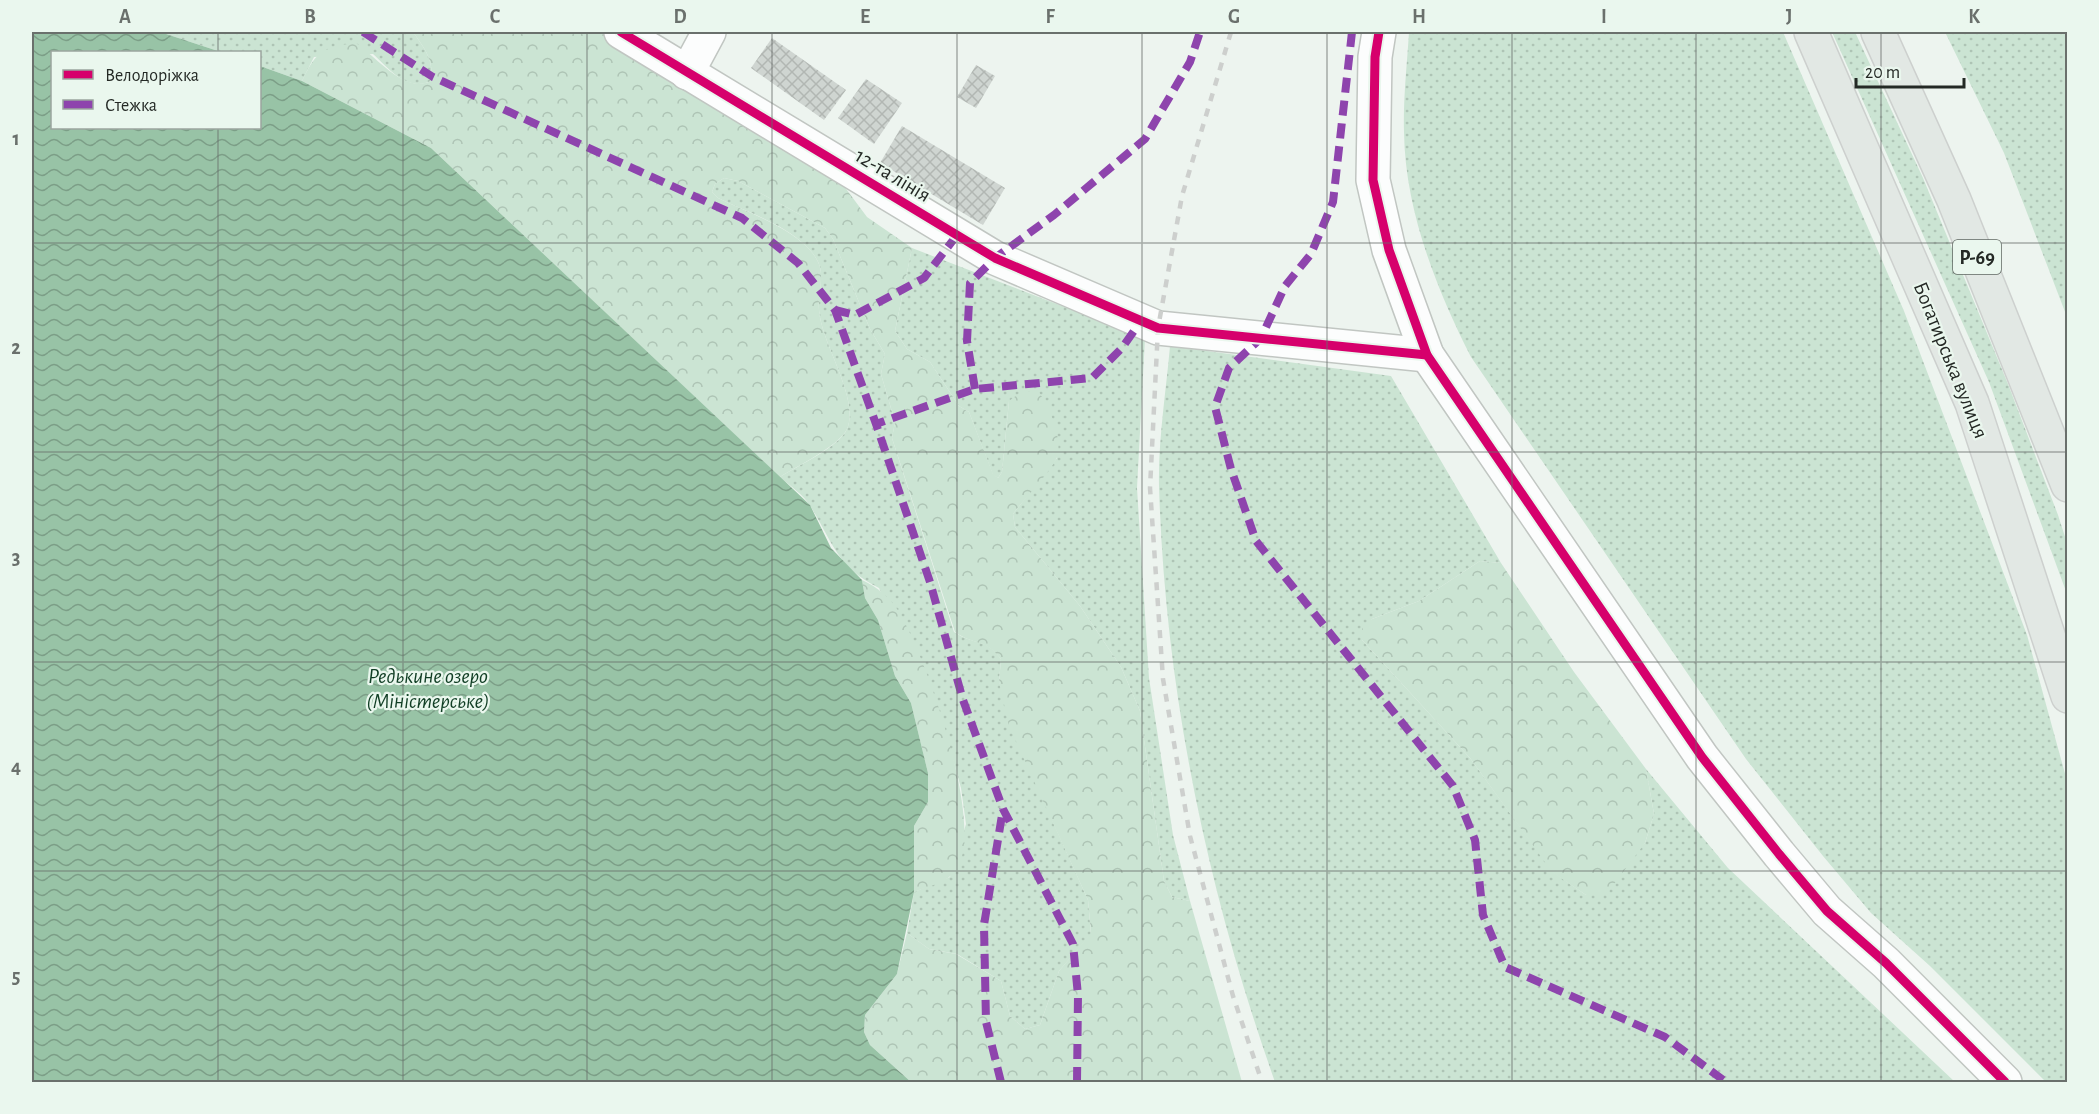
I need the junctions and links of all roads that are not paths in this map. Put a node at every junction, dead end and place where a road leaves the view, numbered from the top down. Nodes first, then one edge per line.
1 (621, 32) edge
2 (709, 32) edge
3 (1379, 32) edge
4 (1811, 32) edge
5 (1878, 32) edge
6 (687, 72) junction
7 (1427, 355) junction
8 (2067, 485) edge
9 (2067, 696) edge
10 (2005, 1083) edge

1 - 6 street, 12-та лінія
2 - 6 street
3 - 7 street
4 - 9 main road, Богатирська вулиця
5 - 8 main road, Р-69
6 - 7 street, 12-та лінія
7 - 10 street

